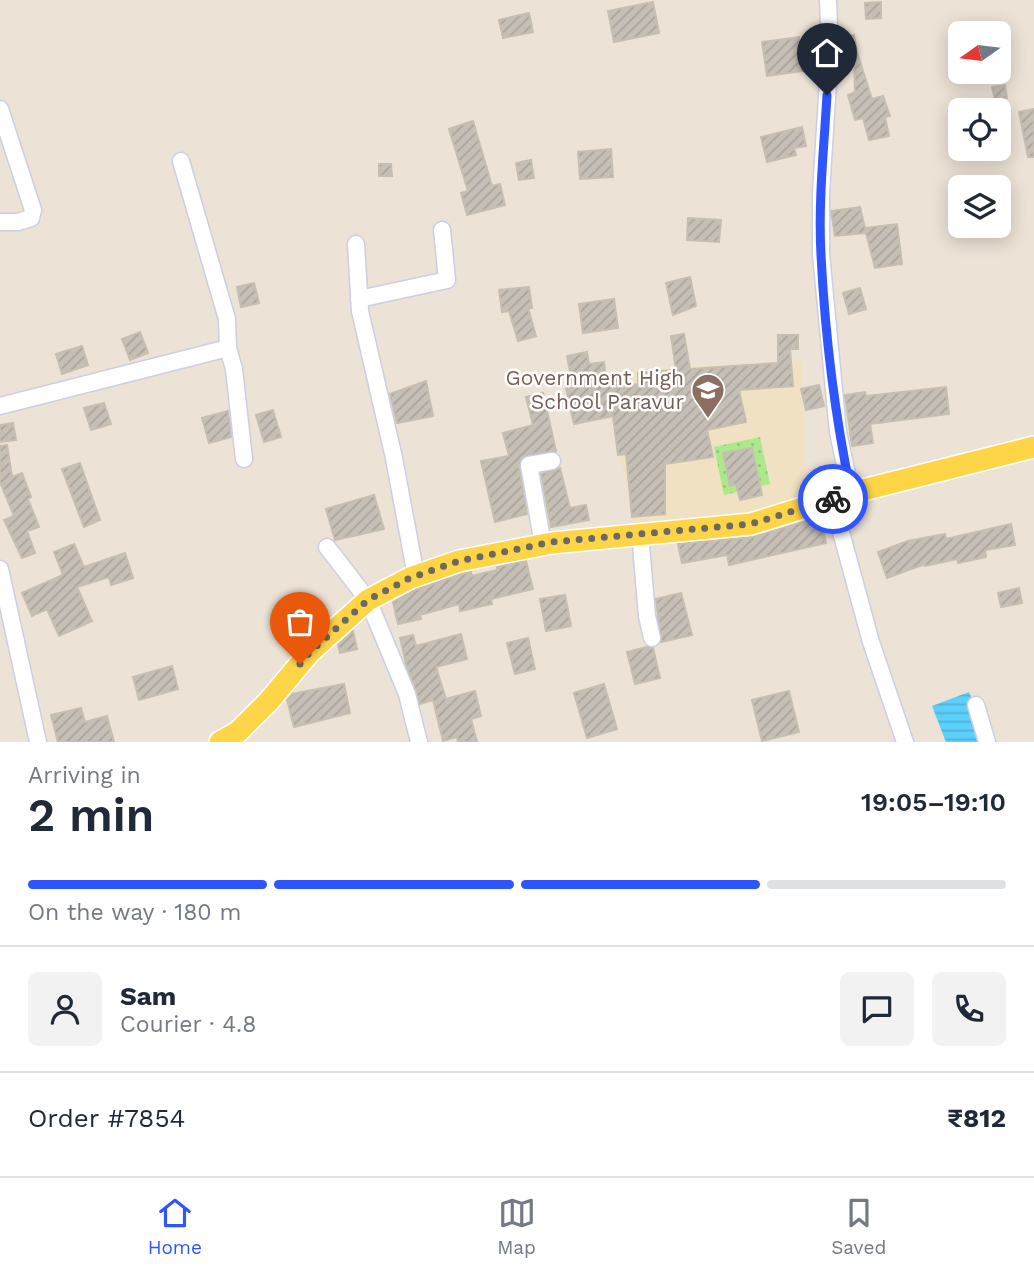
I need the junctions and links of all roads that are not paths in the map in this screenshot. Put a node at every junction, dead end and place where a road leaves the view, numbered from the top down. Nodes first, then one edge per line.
1 (828, 0) edge
2 (0, 109) edge
3 (181, 161) dead end
4 (0, 222) edge
5 (442, 230) dead end
6 (356, 244) dead end
7 (359, 299) junction
8 (228, 348) junction
9 (0, 406) edge
10 (1034, 447) edge
11 (244, 459) dead end
12 (552, 461) dead end
13 (842, 496) junction
14 (640, 533) junction
15 (543, 545) junction
16 (327, 547) dead end
17 (0, 569) edge
18 (416, 576) junction
19 (368, 600) junction
20 (652, 638) dead end
21 (976, 705) dead end
22 (38, 742) edge
23 (220, 742) edge
24 (419, 742) edge
25 (905, 742) edge
26 (987, 742) edge

1 - 13 street
2 - 4 street
3 - 8 street
5 - 7 street
6 - 7 street
7 - 18 street
8 - 9 street
8 - 11 street
10 - 13 main road
12 - 15 street
13 - 14 main road
13 - 25 street
14 - 15 main road
14 - 20 street
15 - 18 main road
16 - 19 street
17 - 22 street
18 - 19 main road
19 - 23 main road
19 - 24 street
21 - 26 street

